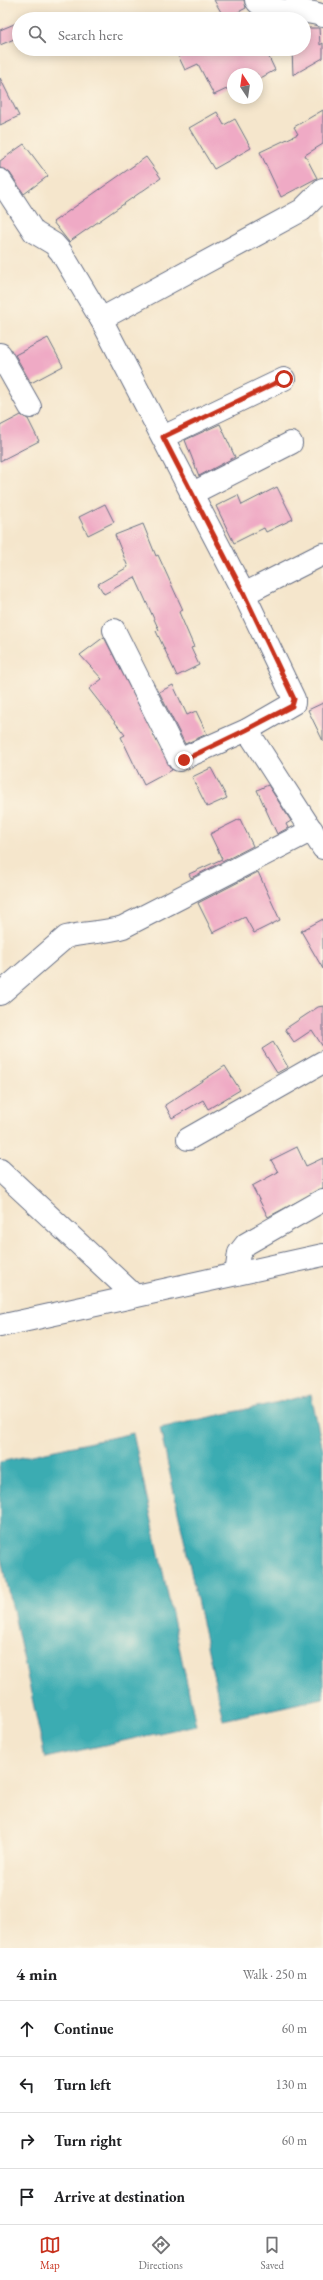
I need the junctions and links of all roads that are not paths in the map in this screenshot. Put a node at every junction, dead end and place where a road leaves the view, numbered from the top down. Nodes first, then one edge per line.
1 (256, 0) edge
2 (323, 16) edge
3 (0, 180) edge
4 (323, 190) edge
5 (101, 319) junction
6 (0, 354) edge
7 (284, 379) dead end
8 (30, 407) dead end
9 (163, 437) junction
10 (291, 443) dead end
11 (191, 494) junction
12 (323, 554) edge
13 (244, 594) junction
14 (114, 630) dead end
15 (246, 730) junction
16 (317, 831) edge
17 (0, 994) edge
18 (323, 1062) edge
19 (188, 1139) dead end
20 (0, 1170) edge
21 (323, 1200) edge
22 (323, 1256) edge
23 (236, 1274) junction
24 (135, 1296) junction
25 (0, 1326) edge

1 - 2 street
3 - 5 street
4 - 5 street
5 - 9 street
6 - 8 street
7 - 9 street
9 - 11 street
10 - 11 street
11 - 13 street
12 - 13 street
13 - 15 street
14 - 15 street
15 - 16 street
16 - 17 street
18 - 19 street
20 - 24 street
21 - 23 street
22 - 23 street
23 - 24 street
24 - 25 street

